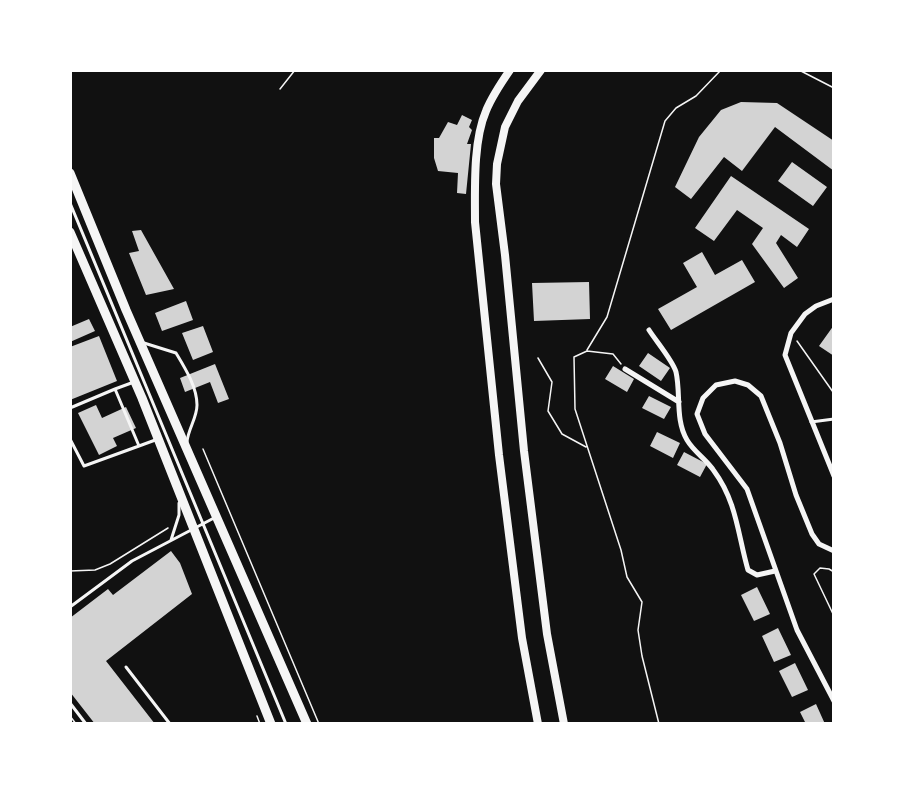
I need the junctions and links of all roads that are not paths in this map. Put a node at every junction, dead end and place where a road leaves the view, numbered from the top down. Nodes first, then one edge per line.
1 (510, 70) edge
2 (541, 70) edge
3 (70, 173) edge
4 (70, 203) edge
5 (70, 232) edge
6 (834, 300) edge
7 (648, 330) dead end
8 (140, 342) junction
9 (626, 369) road end
10 (135, 381) junction
11 (115, 389) junction
12 (679, 402) junction
13 (70, 408) edge
14 (834, 419) edge
15 (811, 422) junction
16 (70, 439) edge
17 (158, 439) junction
18 (140, 446) junction
19 (188, 453) junction
20 (834, 476) edge
21 (179, 495) junction
22 (215, 517) junction
23 (203, 523) junction
24 (193, 528) junction
25 (171, 541) junction
26 (834, 551) edge
27 (775, 571) junction
28 (70, 607) edge
29 (126, 667) dead end
30 (834, 701) edge
31 (70, 703) edge
32 (86, 723) edge
33 (171, 723) edge
34 (271, 723) edge
35 (286, 723) edge
36 (307, 723) edge
37 (538, 723) edge
38 (564, 723) edge

1 - 37 main road
2 - 38 main road
3 - 8 main road
4 - 23 lane
5 - 10 main road
6 - 15 street
7 - 12 street
8 - 19 main road
8 - 19 lane
9 - 12 street
10 - 11 lane
10 - 17 main road
11 - 13 lane
11 - 18 lane
12 - 27 street
14 - 15 lane
15 - 20 street
16 - 18 lane
17 - 18 lane
17 - 21 main road
19 - 22 main road
21 - 24 main road
21 - 25 lane
22 - 23 lane
22 - 36 main road
23 - 24 lane
23 - 35 lane
24 - 25 lane
24 - 34 main road
25 - 28 lane
26 - 27 street
27 - 30 street
29 - 33 lane
31 - 32 lane

